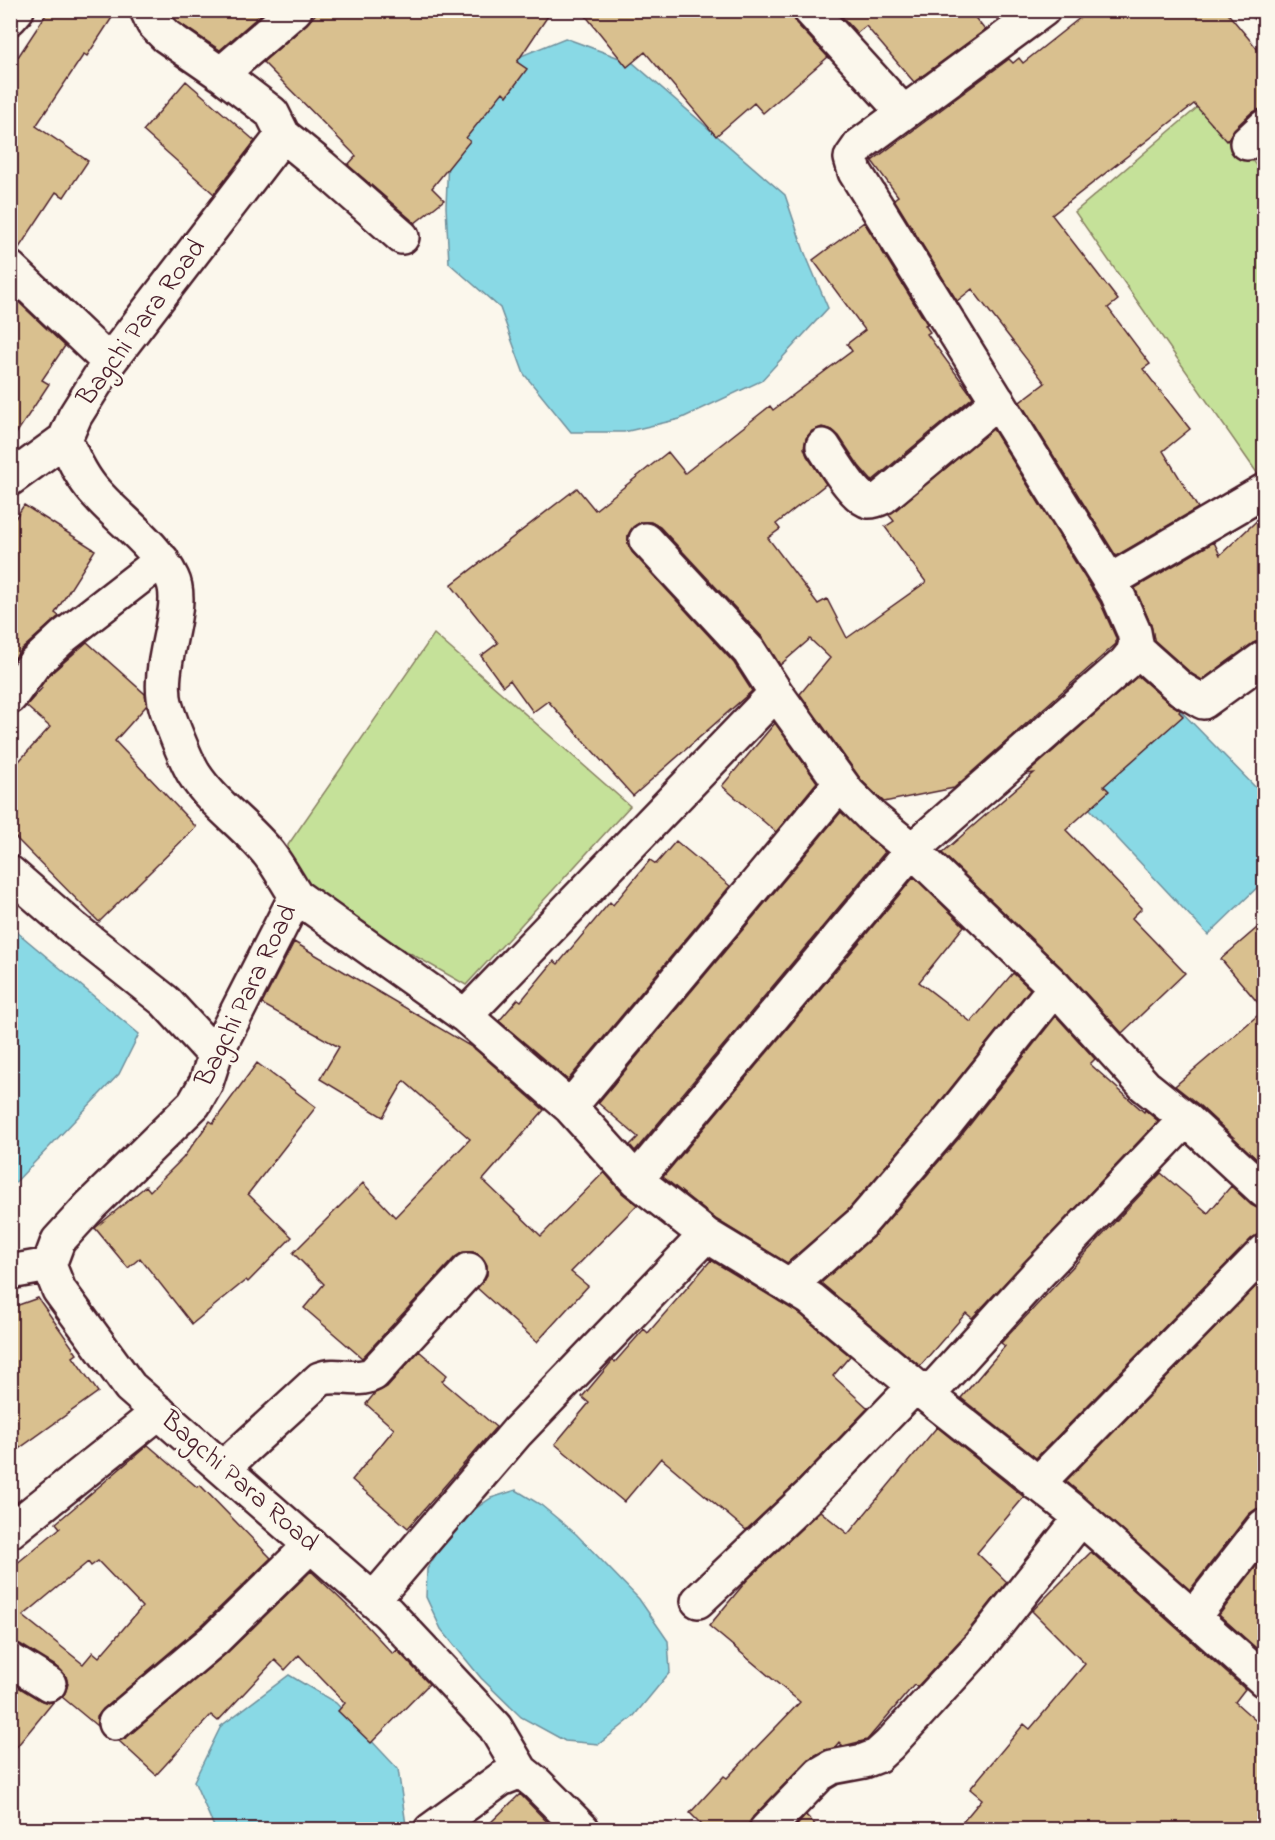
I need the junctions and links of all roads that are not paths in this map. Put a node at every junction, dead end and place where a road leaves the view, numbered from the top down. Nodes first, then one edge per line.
1 (17, 10) edge
2 (147, 10) edge
3 (296, 10) edge
4 (810, 10) edge
5 (1043, 10) edge
6 (10, 18) edge
7 (221, 74) junction
8 (903, 112) junction
9 (283, 135) junction
10 (402, 237) dead end
11 (10, 268) edge
12 (109, 362) junction
13 (998, 401) junction
14 (65, 439) junction
15 (822, 446) dead end
16 (10, 480) edge
17 (1264, 491) edge
18 (646, 540) dead end
19 (162, 560) junction
20 (1110, 581) junction
21 (1135, 648) junction
22 (1264, 658) edge
23 (776, 693) junction
24 (10, 697) edge
25 (840, 783) junction
26 (912, 850) junction
27 (10, 873) edge
28 (296, 896) junction
29 (1055, 987) junction
30 (465, 1016) junction
31 (216, 1055) junction
32 (570, 1107) junction
33 (1186, 1119) junction
34 (636, 1180) junction
35 (1264, 1191) edge
36 (706, 1235) junction
37 (1264, 1252) edge
38 (49, 1265) junction
39 (469, 1270) dead end
40 (10, 1272) edge
41 (789, 1286) junction
42 (921, 1390) junction
43 (159, 1412) junction
44 (223, 1468) junction
45 (1037, 1484) junction
46 (1081, 1518) junction
47 (1264, 1526) edge
48 (10, 1531) edge
49 (311, 1545) junction
50 (374, 1599) junction
51 (698, 1601) dead end
52 (1193, 1617) junction
53 (10, 1660) edge
54 (1264, 1680) edge
55 (49, 1684) dead end
56 (115, 1723) dead end
57 (521, 1771) junction
58 (431, 1830) edge
59 (583, 1830) edge
60 (766, 1830) edge

1 - 6 street
2 - 7 street
3 - 7 street
4 - 8 street
5 - 8 street
7 - 9 street
8 - 13 street
9 - 10 street
9 - 12 street, Bagchi Para Road
11 - 12 street
12 - 14 street, Bagchi Para Road
13 - 15 street
13 - 20 street
14 - 16 street
14 - 19 street, Bagchi Para Road
17 - 20 street
18 - 23 street
19 - 24 street
19 - 28 street, Bagchi Para Road
20 - 21 street
21 - 22 street
21 - 26 street
23 - 25 street
23 - 30 street
25 - 26 street
25 - 32 street
26 - 29 street
26 - 34 street
27 - 31 street
28 - 30 street
28 - 31 street, Bagchi Para Road
29 - 33 street
29 - 41 street
30 - 32 street
31 - 38 street, Bagchi Para Road
32 - 34 street
33 - 35 street
33 - 42 street
34 - 36 street
36 - 41 street
36 - 50 street
37 - 45 street
38 - 40 street
38 - 43 street, Bagchi Para Road
39 - 44 street
41 - 42 street
42 - 45 street
42 - 51 street
43 - 44 street, Bagchi Para Road
43 - 48 street
44 - 49 street, Bagchi Para Road
45 - 46 street
46 - 52 street
46 - 60 street
47 - 52 street
49 - 50 street, Bagchi Para Road
49 - 56 street
50 - 57 street, Bagchi Para Road
52 - 54 street
53 - 55 street
57 - 58 street
57 - 59 street, Bagchi Para Road

